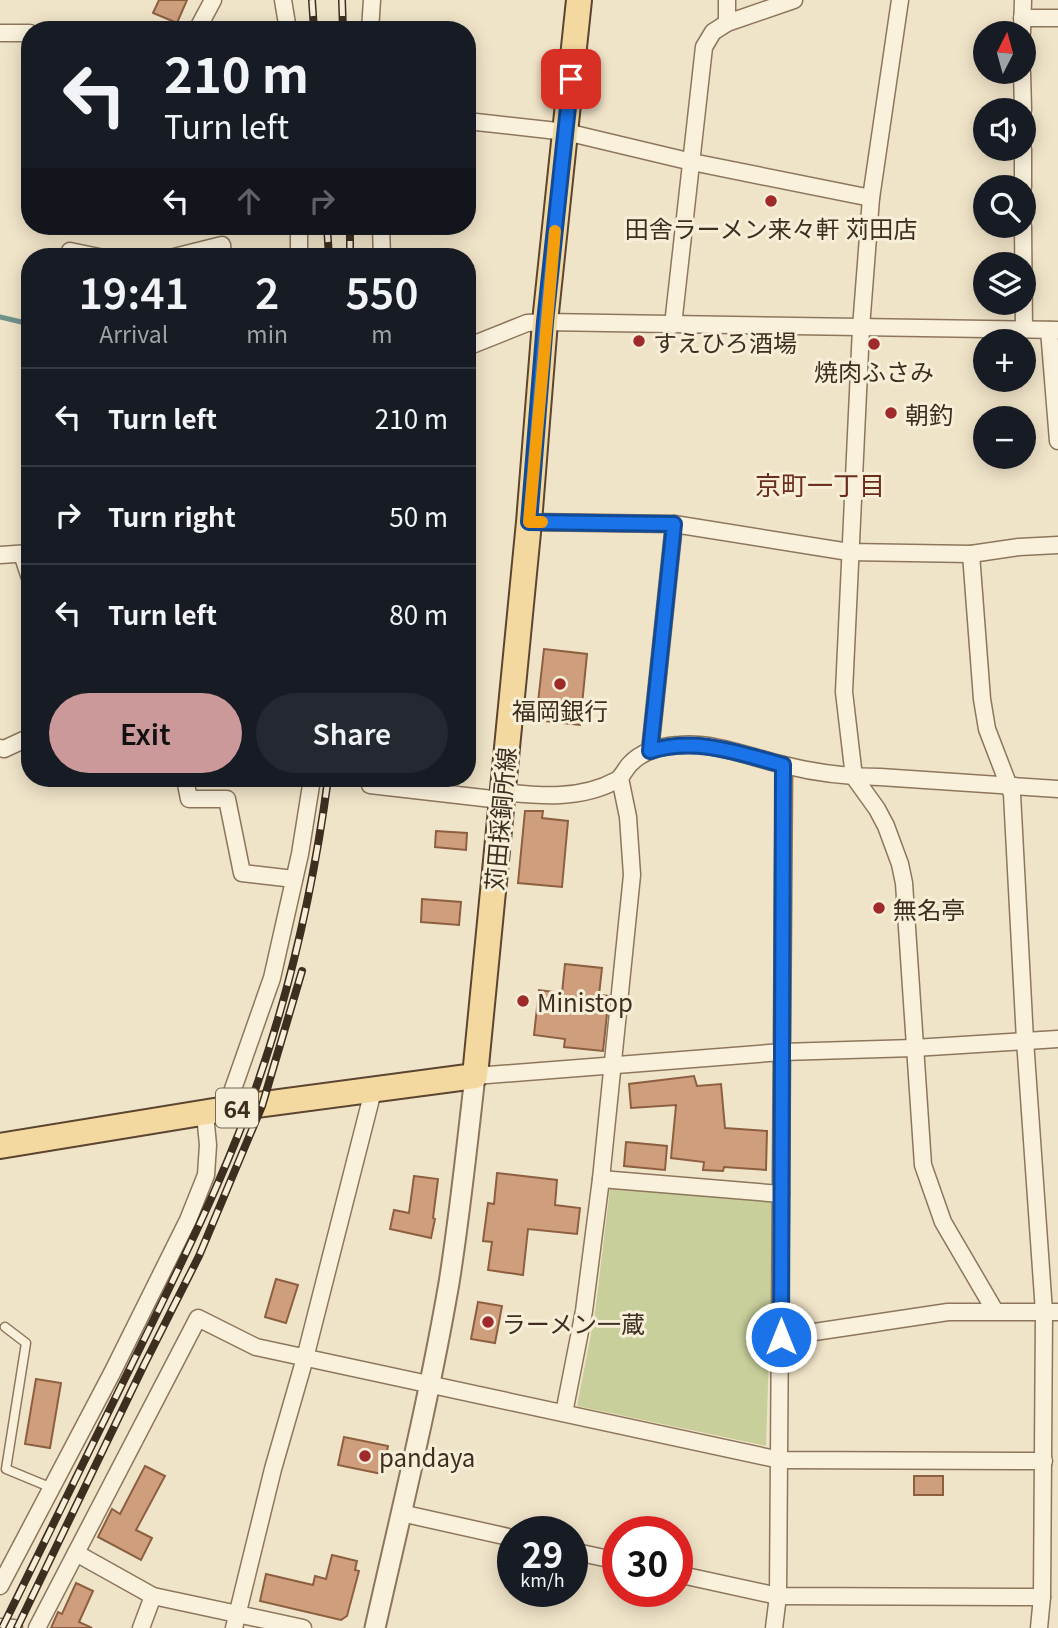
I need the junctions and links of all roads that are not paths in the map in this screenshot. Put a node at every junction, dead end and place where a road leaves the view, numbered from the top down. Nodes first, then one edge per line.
1 (213, 0) edge
2 (284, 0) edge
3 (372, 0) edge
4 (579, 0) edge
5 (727, 0) edge
6 (794, 0) edge
7 (901, 0) edge
8 (1023, 0) edge
9 (1058, 18) edge
10 (202, 21) edge
11 (287, 21) edge
12 (371, 21) edge
13 (1022, 21) edge
14 (727, 23) junction
15 (1036, 23) edge
16 (0, 33) edge
17 (21, 33) edge
18 (476, 122) edge
19 (566, 132) junction
20 (692, 162) junction
21 (870, 198) junction
22 (1024, 238) edge
23 (545, 322) junction
24 (673, 325) junction
25 (861, 328) junction
26 (973, 329) edge
27 (1024, 329) edge
28 (1036, 330) edge
29 (1054, 330) edge
30 (476, 343) edge
31 (1058, 441) edge
32 (529, 522) junction
33 (674, 524) junction
34 (1058, 545) edge
35 (849, 552) junction
36 (21, 553) edge
37 (971, 554) junction
38 (0, 555) edge
39 (21, 741) edge
40 (0, 748) edge
41 (650, 751) junction
42 (783, 765) junction
43 (854, 777) junction
44 (620, 778) junction
45 (1009, 784) junction
46 (187, 787) edge
47 (311, 787) edge
48 (394, 787) edge
49 (1058, 789) edge
50 (501, 796) junction
51 (294, 879) junction
52 (1058, 1039) edge
53 (1025, 1040) junction
54 (914, 1048) junction
55 (782, 1052) junction
56 (613, 1066) junction
57 (475, 1076) junction
58 (373, 1091) junction
59 (215, 1112) junction
60 (0, 1146) edge
61 (601, 1179) junction
62 (780, 1194) junction
63 (995, 1311) junction
64 (1051, 1312) edge
65 (5, 1327) dead end
66 (781, 1337) junction
67 (305, 1358) junction
68 (429, 1384) junction
69 (564, 1413) junction
70 (780, 1460) junction
71 (1044, 1461) junction
72 (52, 1488) junction
73 (401, 1513) junction
74 (497, 1534) edge
75 (76, 1553) junction
76 (693, 1577) edge
77 (0, 1586) edge
78 (153, 1596) junction
79 (778, 1596) junction
80 (1042, 1597) junction
81 (236, 1621) edge
82 (0, 1627) edge
83 (15, 1628) edge
84 (37, 1628) edge
85 (141, 1628) edge
86 (303, 1628) edge
87 (375, 1628) edge
88 (774, 1628) edge
89 (1039, 1628) edge

1 - 10 street
2 - 11 street
3 - 12 street
4 - 19 main road, 苅田採銅所線
5 - 14 street
6 - 14 street
7 - 21 street
8 - 13 street
9 - 15 street
14 - 20 street
16 - 17 street
18 - 19 street
19 - 20 street
19 - 23 main road, 苅田採銅所線
20 - 21 street
20 - 24 street
21 - 25 street
22 - 27 street
23 - 24 street
23 - 30 street
23 - 32 main road, 苅田採銅所線
24 - 25 street
25 - 26 street
25 - 35 street
28 - 29 street
29 - 31 street
32 - 33 street
32 - 50 main road, 苅田採銅所線
33 - 35 street
33 - 41 street
34 - 37 street
35 - 37 street
35 - 43 street
36 - 38 street
37 - 45 street
39 - 40 street
41 - 42 street
41 - 44 street
42 - 43 street
42 - 55 street
43 - 45 street
43 - 54 street
44 - 50 street
44 - 56 street
45 - 49 street
45 - 53 street
46 - 51 street
47 - 51 street
48 - 50 street
50 - 57 main road, 苅田採銅所線
51 - 59 street
52 - 53 street
53 - 54 street
53 - 64 street
54 - 55 street
54 - 63 street
55 - 56 street
55 - 62 street
56 - 57 street
56 - 61 street
57 - 58 main road, 64
57 - 68 street
58 - 59 main road, 64
58 - 67 street
59 - 60 main road, 64
59 - 72 street
61 - 62 street
61 - 69 street
62 - 66 street
63 - 64 street
63 - 66 street
64 - 71 street
65 - 72 lane
66 - 70 street
67 - 68 street
67 - 75 street
67 - 81 street
68 - 69 street
68 - 73 street
69 - 70 street
70 - 71 street
70 - 79 street
71 - 80 street
72 - 77 street
73 - 74 street
73 - 87 street
75 - 78 street
75 - 84 street
76 - 79 street
78 - 81 street
78 - 85 street
79 - 80 street
79 - 88 street
80 - 89 street
81 - 86 street
82 - 83 street

